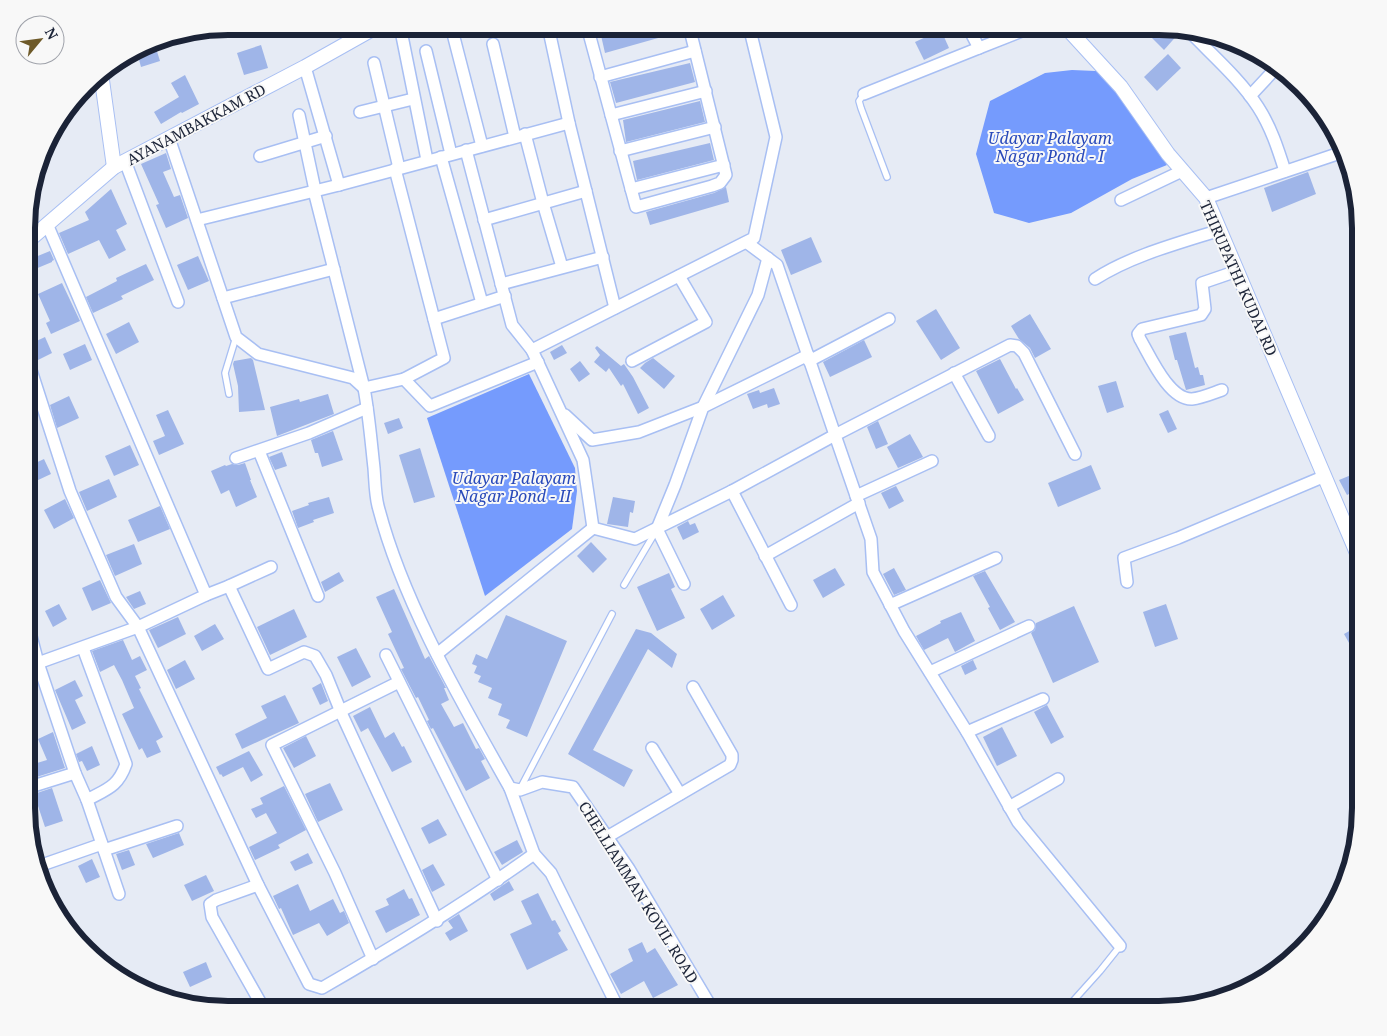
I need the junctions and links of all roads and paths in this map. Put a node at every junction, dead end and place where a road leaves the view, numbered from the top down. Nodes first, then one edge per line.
1 (362, 35) edge
2 (402, 35) edge
3 (453, 35) edge
4 (550, 35) edge
5 (589, 35) edge
6 (691, 35) edge
7 (751, 35) edge
8 (972, 35) edge
9 (1012, 35) edge
10 (1073, 35) edge
11 (1197, 39) edge
12 (493, 44) dead end
13 (979, 48) junction
14 (426, 51) dead end
15 (695, 51) junction
16 (374, 63) dead end
17 (305, 67) junction
18 (1272, 72) edge
19 (600, 77) junction
20 (103, 82) edge
21 (706, 91) junction
22 (864, 94) joint
23 (1250, 96) junction
24 (414, 99) junction
25 (384, 106) junction
26 (360, 112) dead end
27 (299, 115) dead end
28 (610, 115) junction
29 (569, 123) junction
30 (715, 127) junction
31 (326, 136) junction
32 (520, 136) junction
33 (169, 138) junction
34 (306, 143) junction
35 (482, 146) junction
36 (466, 150) junction
37 (620, 151) junction
38 (1337, 154) edge
39 (260, 156) dead end
40 (446, 156) junction
41 (427, 160) junction
42 (119, 164) junction
43 (724, 165) junction
44 (397, 169) junction
45 (1182, 171) junction
46 (1286, 171) junction
47 (887, 177) dead end
48 (339, 184) junction
49 (631, 188) junction
50 (315, 191) junction
51 (586, 191) junction
52 (1206, 198) junction
53 (1121, 200) dead end
54 (543, 203) junction
55 (197, 220) junction
56 (484, 220) junction
57 (47, 224) junction
58 (1220, 230) junction
59 (35, 235) edge
60 (746, 242) junction
61 (603, 257) junction
62 (768, 258) junction
63 (562, 268) junction
64 (334, 269) junction
65 (1237, 271) junction
66 (679, 276) junction
67 (1096, 280) dead end
68 (501, 284) junction
69 (505, 296) junction
70 (223, 298) junction
71 (178, 302) dead end
72 (482, 303) junction
73 (615, 308) junction
74 (434, 319) junction
75 (889, 319) dead end
76 (236, 337) junction
77 (532, 350) junction
78 (809, 358) junction
79 (632, 361) dead end
80 (538, 362) junction
81 (954, 373) junction
82 (404, 379) junction
83 (35, 383) edge
84 (364, 388) junction
85 (1222, 390) dead end
86 (229, 394) dead end
87 (703, 407) junction
88 (367, 408) junction
89 (560, 410) junction
90 (835, 435) junction
91 (989, 436) dead end
92 (259, 451) junction
93 (1075, 454) dead end
94 (236, 458) dead end
95 (932, 461) dead end
96 (1325, 476) junction
97 (732, 491) junction
98 (857, 500) junction
99 (593, 528) junction
100 (657, 529) junction
101 (1352, 539) edge
102 (766, 556) junction
103 (996, 558) dead end
104 (271, 567) dead end
105 (1127, 582) dead end
106 (684, 584) dead end
107 (230, 586) junction
108 (624, 586) dead end
109 (206, 595) junction
110 (318, 596) dead end
111 (791, 605) dead end
112 (890, 605) junction
113 (612, 614) dead end
114 (1028, 626) dead end
115 (138, 627) junction
116 (82, 648) junction
117 (437, 654) junction
118 (386, 655) dead end
119 (35, 664) edge
120 (930, 672) junction
121 (35, 673) edge
122 (400, 682) junction
123 (693, 687) dead end
124 (1043, 699) dead end
125 (341, 711) junction
126 (967, 732) junction
127 (652, 748) dead end
128 (75, 773) junction
129 (1058, 778) dead end
130 (35, 786) edge
131 (515, 789) junction
132 (680, 794) junction
133 (87, 800) junction
134 (1009, 807) junction
135 (177, 826) dead end
136 (607, 837) junction
137 (103, 847) junction
138 (534, 854) junction
139 (44, 865) edge
140 (498, 880) junction
141 (258, 885) junction
142 (118, 894) dead end
143 (437, 921) junction
144 (1120, 946) joint
145 (373, 959) junction
146 (259, 1001) edge
147 (615, 1001) edge
148 (708, 1001) edge
149 (1073, 1001) edge

1 - 17 street, AYANAMBAKKAM RD
2 - 24 street
3 - 35 street
4 - 29 street
5 - 19 street
6 - 15 street
7 - 60 street
8 - 13 street
9 - 13 street
10 - 45 street, THIRUPATHI KUDAI RD
11 - 23 street
12 - 32 street
13 - 22 street
14 - 40 street
15 - 19 street
15 - 21 street
16 - 25 street
17 - 31 street
17 - 33 street, AYANAMBAKKAM RD
18 - 23 street
19 - 28 street
20 - 42 street
21 - 28 street
21 - 30 street
22 - 47 lane
23 - 46 street
24 - 25 street
24 - 41 street
25 - 26 street
25 - 44 street
27 - 34 street
28 - 37 street
29 - 32 street
29 - 51 street
30 - 37 street
30 - 43 street
31 - 34 street
31 - 48 street
32 - 35 street
32 - 54 street
33 - 42 street, AYANAMBAKKAM RD
33 - 55 street
34 - 39 street
34 - 50 street
35 - 36 street
36 - 40 street
36 - 56 street
37 - 49 street
38 - 46 street
40 - 41 street
40 - 72 street
41 - 44 street
42 - 57 street, AYANAMBAKKAM RD
42 - 71 street
43 - 49 street
43 - 49 street
44 - 48 street
44 - 74 street
45 - 52 street, THIRUPATHI KUDAI RD
45 - 53 street
46 - 52 street
48 - 50 street
50 - 55 street
50 - 64 street
51 - 54 street
51 - 61 street
52 - 58 street, THIRUPATHI KUDAI RD
54 - 56 street
54 - 63 street
55 - 70 street
56 - 68 street
57 - 59 street, AYANAMBAKKAM RD
57 - 109 street
58 - 65 street, THIRUPATHI KUDAI RD
58 - 67 street
60 - 62 street
60 - 66 street
61 - 63 street
61 - 73 street
62 - 78 street
62 - 87 street
63 - 68 street
64 - 70 street
64 - 84 street
65 - 85 street
65 - 96 street, THIRUPATHI KUDAI RD
66 - 73 street
66 - 79 street
68 - 69 street
69 - 72 street
69 - 77 street
70 - 76 street
72 - 74 street
73 - 77 street
74 - 82 street
75 - 78 street
76 - 84 street
76 - 86 lane
77 - 80 street
78 - 87 street
78 - 90 street
80 - 82 street
80 - 89 street
81 - 90 street
81 - 91 street
81 - 93 street
82 - 84 street
83 - 115 street
84 - 88 street
87 - 89 street
87 - 100 street
88 - 92 street
88 - 117 street
89 - 99 street
90 - 97 street
90 - 98 street
92 - 94 street
92 - 110 street
95 - 98 street
96 - 101 street, THIRUPATHI KUDAI RD
96 - 105 street
97 - 100 street
97 - 102 street
98 - 102 street
98 - 112 street
99 - 100 street
99 - 117 street
100 - 106 street
100 - 108 lane
102 - 111 street
103 - 112 street
104 - 107 street
107 - 109 street
107 - 125 street
109 - 115 street
112 - 120 street
113 - 131 lane
114 - 120 street
115 - 116 street
115 - 141 street
116 - 119 street
116 - 133 street
117 - 131 street
118 - 122 street
120 - 126 street
121 - 128 street
122 - 125 street
122 - 140 street
123 - 132 street
124 - 126 street
125 - 143 street
125 - 145 street
126 - 134 street
127 - 132 street
128 - 130 street
128 - 133 street
129 - 134 street
131 - 136 street, CHELLIAMMAN KOVIL ROAD
131 - 138 street
132 - 136 street
133 - 137 street
134 - 144 street
135 - 137 street
136 - 148 street, CHELLIAMMAN KOVIL ROAD
137 - 139 street
137 - 142 street
138 - 140 street
138 - 147 street
140 - 143 street
141 - 145 street
141 - 146 street
143 - 145 street
144 - 149 lane

